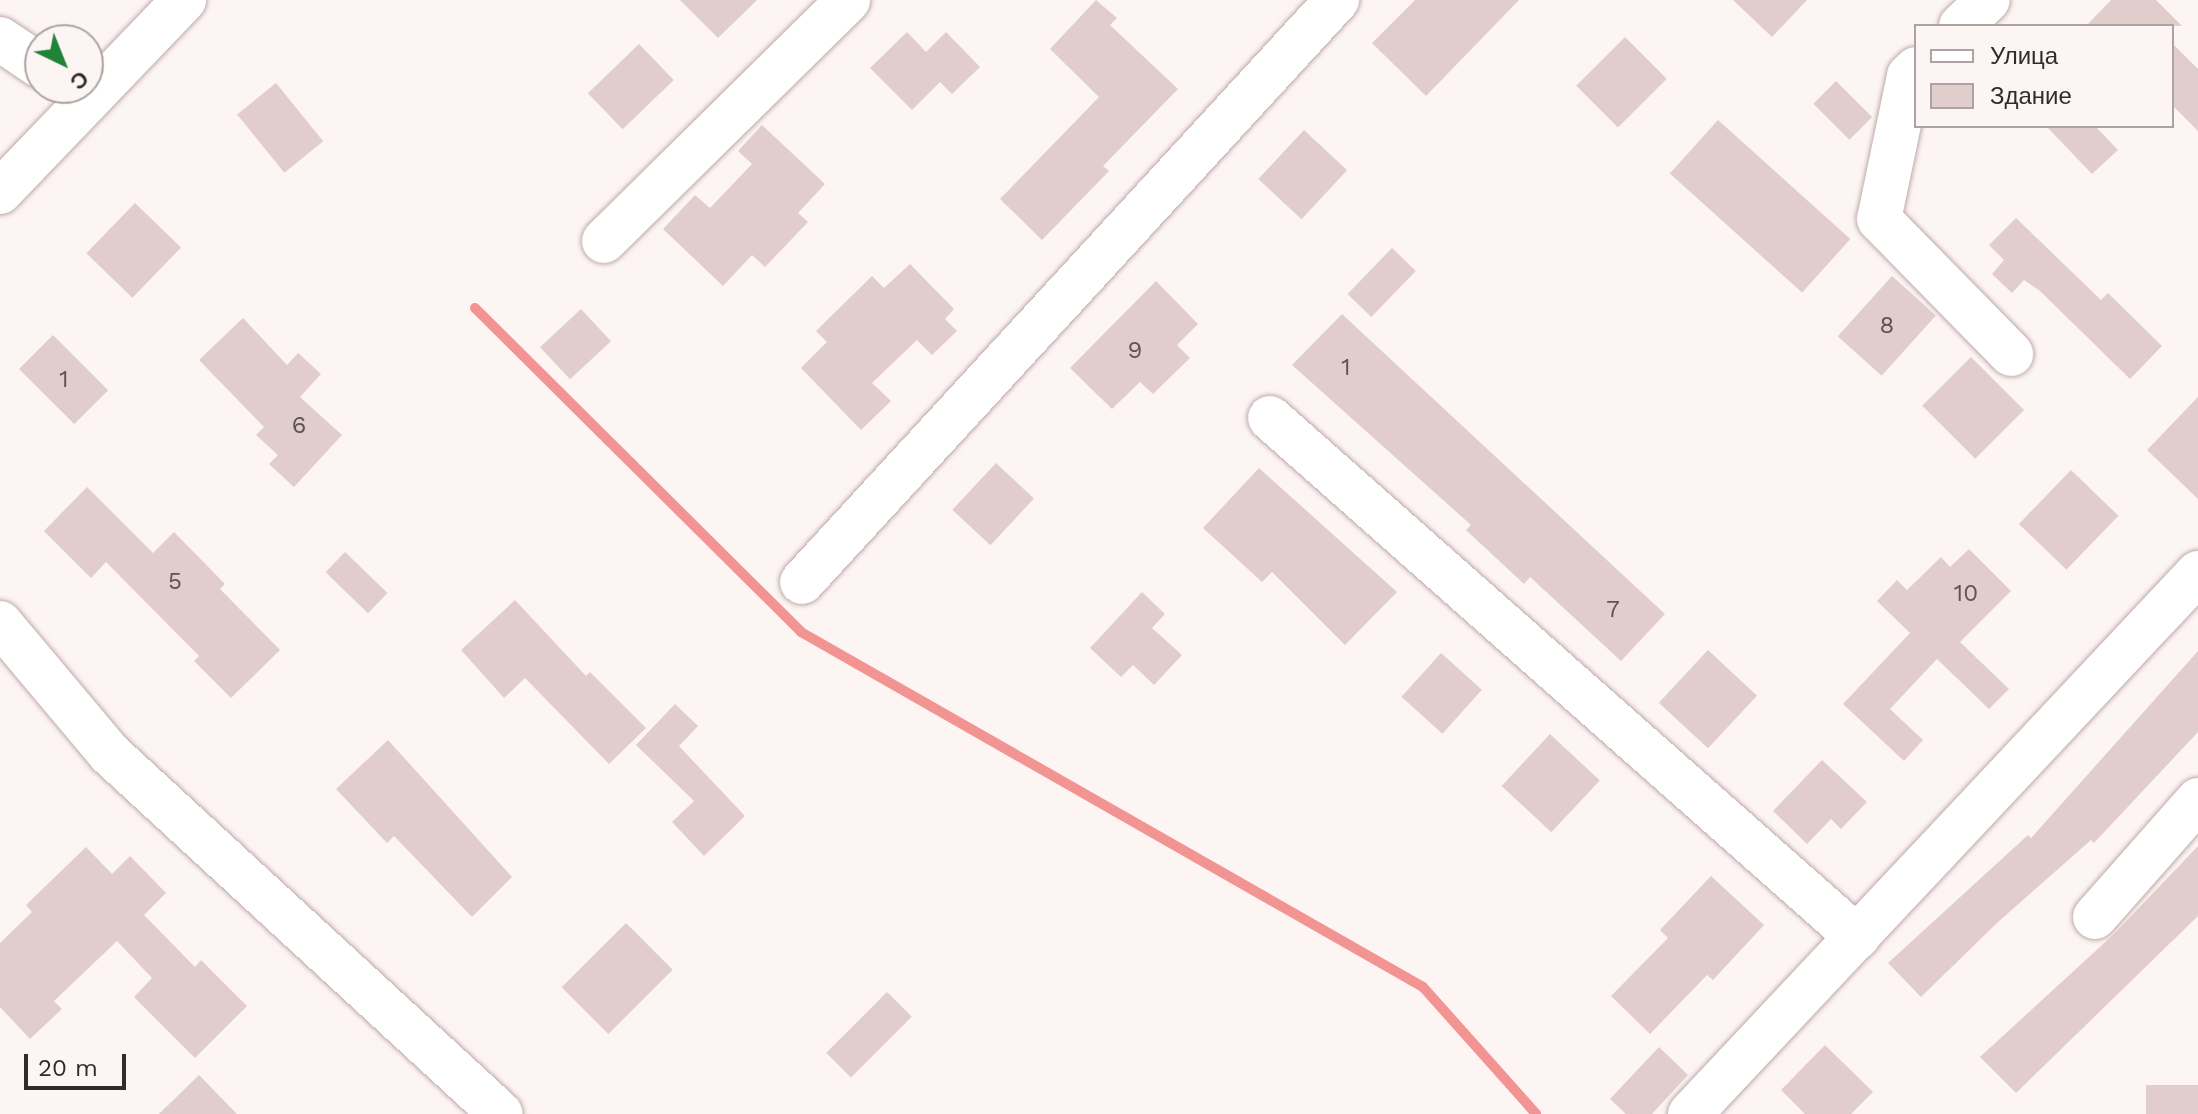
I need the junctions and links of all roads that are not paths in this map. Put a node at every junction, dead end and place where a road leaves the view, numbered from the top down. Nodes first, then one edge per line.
1 (143, 0) edge
2 (184, 0) edge
3 (848, 0) edge
4 (1337, 0) edge
5 (1988, 0) edge
6 (1963, 24) edge
7 (0, 39) edge
8 (141, 44) junction
9 (24, 55) edge
10 (1914, 71) edge
11 (104, 74) edge
12 (71, 104) edge
13 (0, 192) edge
14 (604, 241) dead end
15 (2011, 354) dead end
16 (1270, 418) dead end
17 (2198, 573) edge
18 (802, 582) dead end
19 (0, 623) edge
20 (2198, 800) edge
21 (2095, 917) dead end
22 (1857, 937) junction
23 (501, 1114) edge
24 (1690, 1114) edge

1 - 8 street
2 - 8 street
3 - 14 street
4 - 18 street
5 - 6 street
7 - 9 street
8 - 11 street
10 - 15 street
12 - 13 street
16 - 22 street
17 - 22 street
19 - 23 street
20 - 21 street
22 - 24 street

